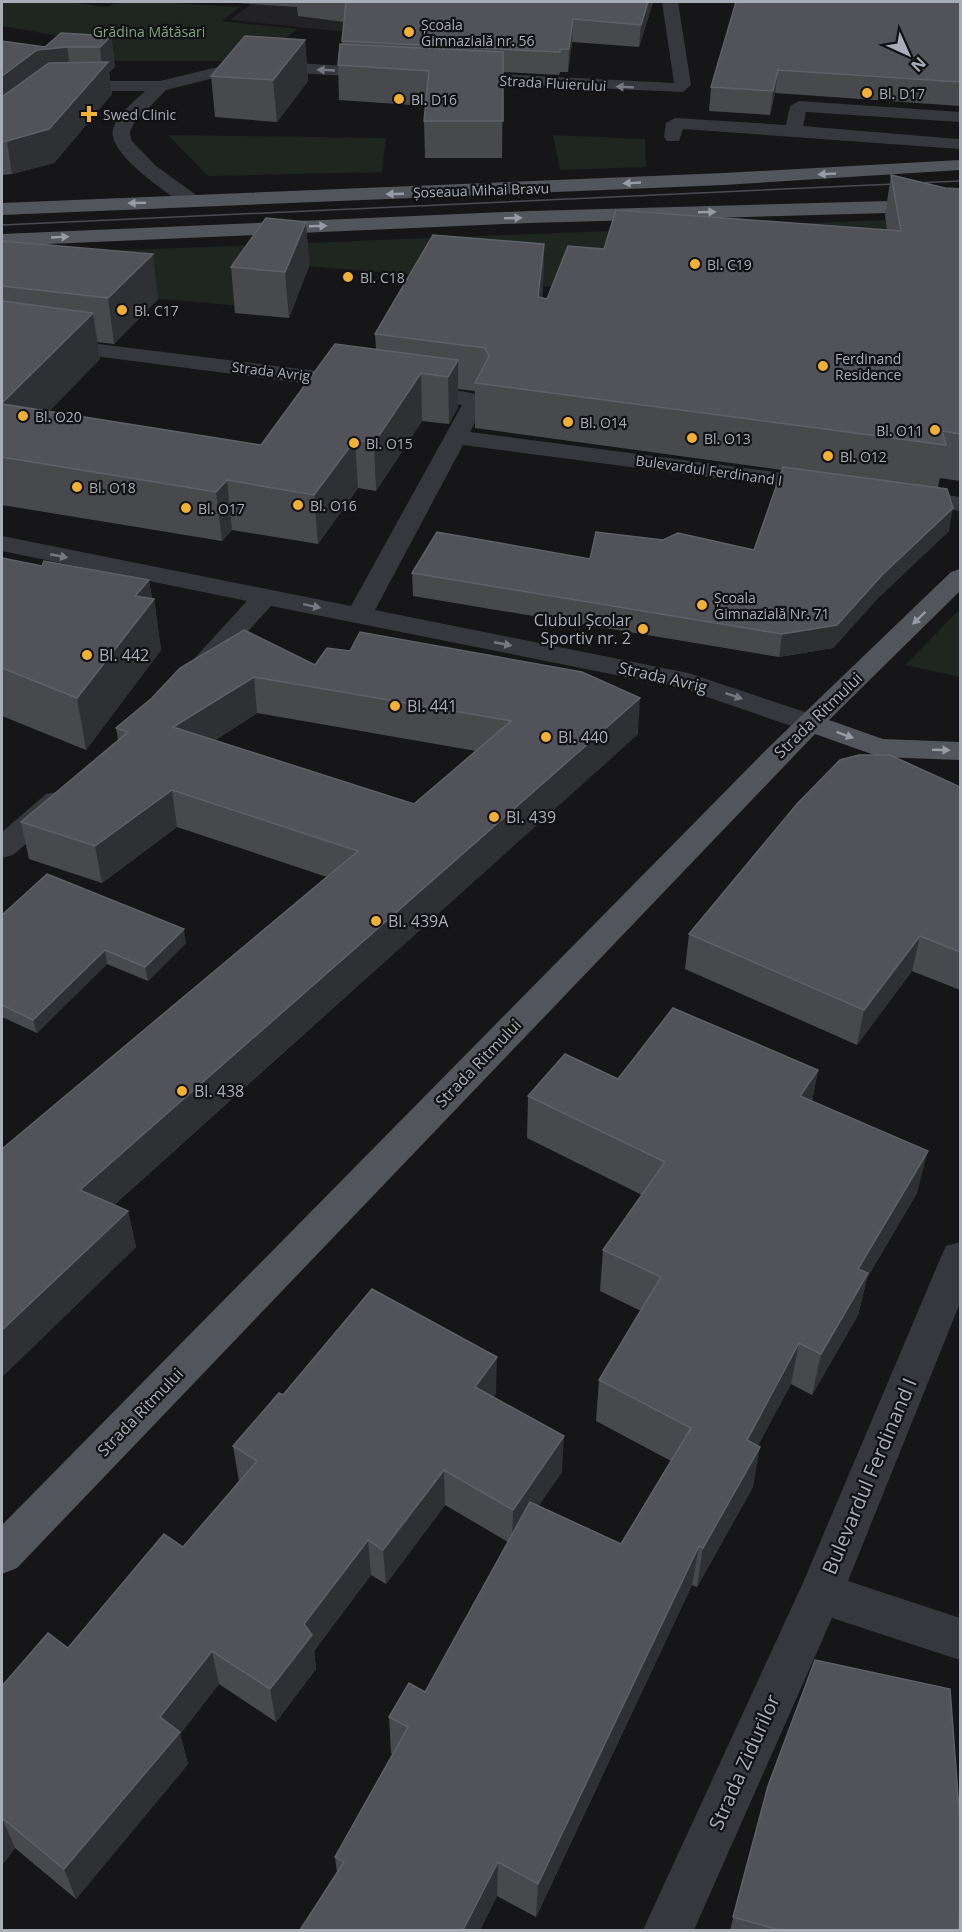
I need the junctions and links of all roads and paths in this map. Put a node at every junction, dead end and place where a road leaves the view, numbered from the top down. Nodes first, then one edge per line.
1 (670, 2) edge
2 (400, 74) edge
3 (447, 76) edge
4 (160, 86) junction
5 (960, 117) edge
6 (2, 123) edge
7 (793, 131) junction
8 (673, 137) dead end
9 (959, 147) edge
10 (960, 165) edge
11 (885, 171) junction
12 (192, 201) junction
13 (960, 205) edge
14 (884, 207) junction
15 (2, 209) edge
16 (950, 225) edge
17 (2, 240) edge
18 (2, 338) edge
19 (376, 386) edge
20 (398, 389) edge
21 (458, 437) junction
22 (844, 488) edge
23 (879, 493) edge
24 (960, 504) edge
25 (2, 544) edge
26 (960, 577) edge
27 (266, 596) junction
28 (359, 615) junction
29 (177, 693) edge
30 (810, 723) junction
31 (880, 748) junction
32 (960, 751) edge
33 (915, 775) edge
34 (74, 787) edge
35 (2, 848) edge
36 (960, 1257) edge
37 (2, 1554) edge
38 (821, 1593) junction
39 (960, 1639) edge
40 (668, 1930) edge

1 -> 3 street, Strada Fluierului
2 -> 4 street
4 - 6 street
4 - 12 street
5 - 7 street
7 - 8 street
7 - 9 street
9 - 11 main road
10 - 11 main road, Șoseaua Mihai Bravu
11 -> 12 main road, Șoseaua Mihai Bravu
12 -> 15 main road, Șoseaua Mihai Bravu
13 - 14 main road, Șoseaua Mihai Bravu
14 - 16 main road
17 -> 14 main road, Șoseaua Mihai Bravu
18 - 19 street, Strada Avrig
20 - 21 street
21 - 22 street, Bulevardul Ferdinand I
21 - 28 street
23 - 24 street
25 -> 27 street, Strada Avrig
26 -> 30 main road, Strada Ritmului
27 -> 28 street, Strada Avrig
27 - 29 street
28 -> 30 street, Strada Avrig
30 -> 31 main road, Strada Avrig
30 - 37 main road, Strada Ritmului
31 -> 32 main road, Strada Avrig
31 - 33 main road
34 - 35 street
36 - 38 street, Bulevardul Ferdinand I
38 - 39 street, Bulevardul Ferdinand I
38 - 40 street, Strada Zidurilor

